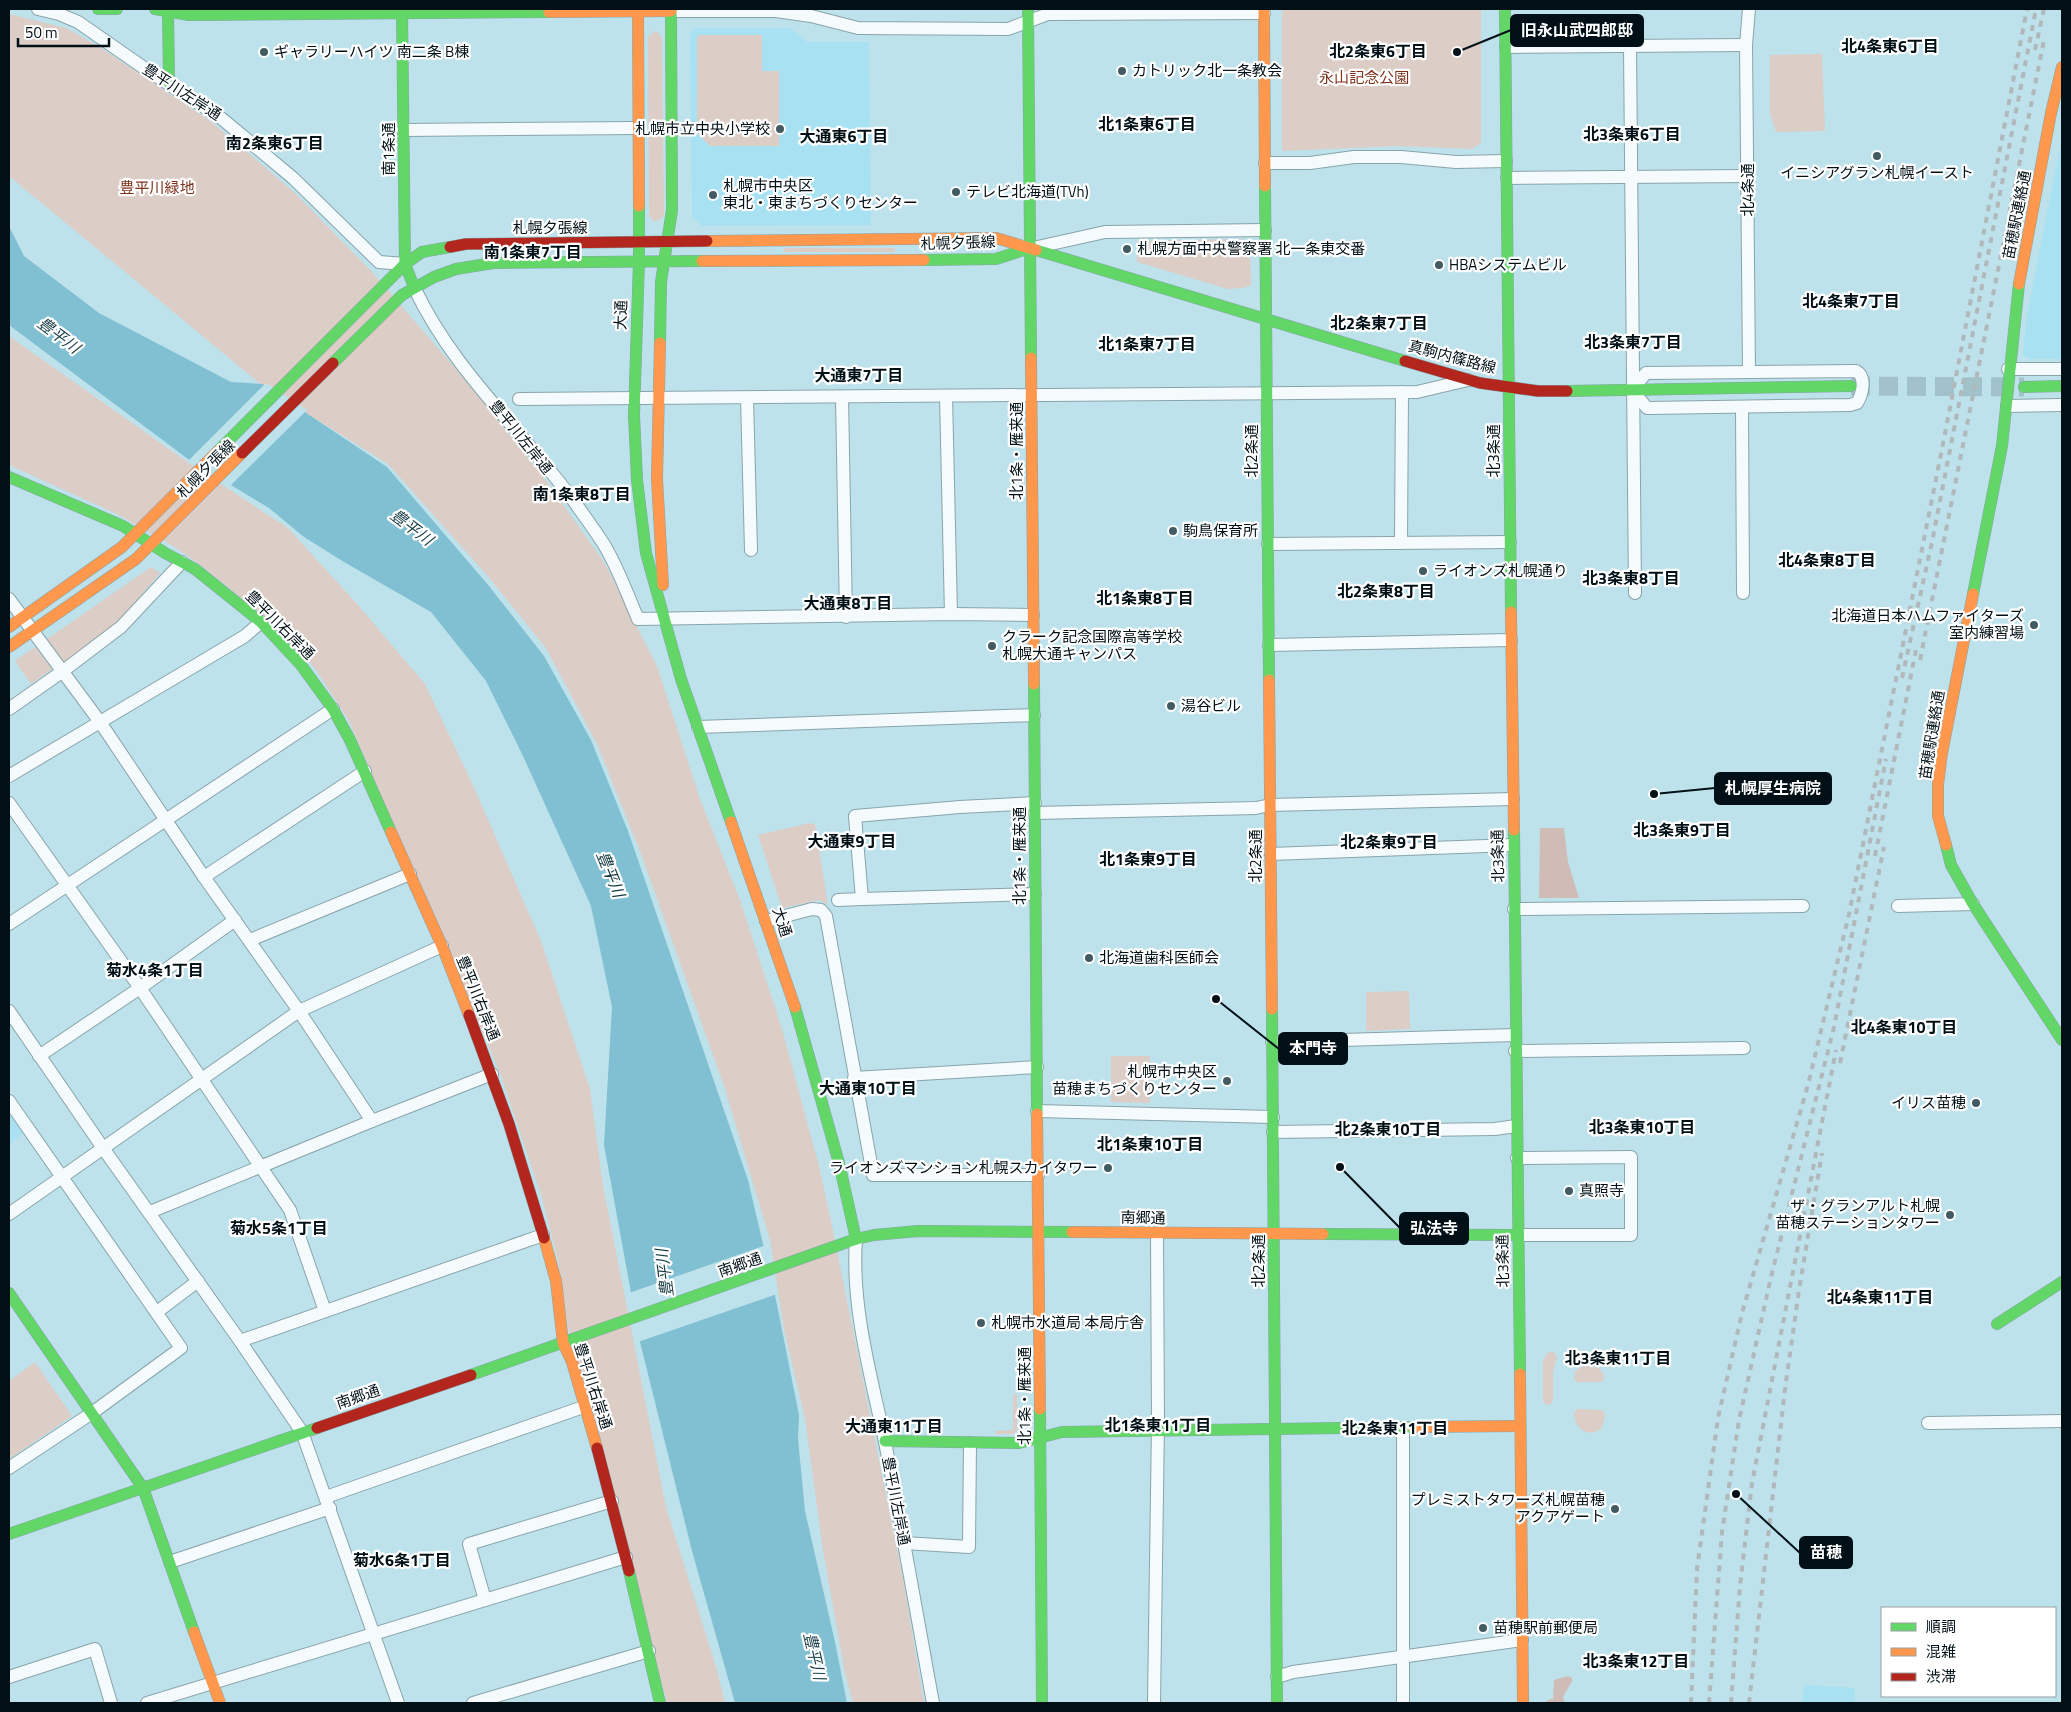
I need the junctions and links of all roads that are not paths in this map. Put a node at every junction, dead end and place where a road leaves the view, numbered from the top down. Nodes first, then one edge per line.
1 (38, 9) edge
2 (98, 9) edge
3 (117, 9) edge
4 (155, 9) edge
5 (1028, 9) edge
6 (1505, 9) edge
7 (1749, 9) edge
8 (168, 10) edge
9 (638, 10) edge
10 (671, 10) edge
11 (402, 11) edge
12 (1264, 11) edge
13 (1029, 22) junction
14 (1746, 45) junction
15 (1630, 46) junction
16 (1506, 47) junction
17 (2062, 68) edge
18 (169, 83) junction
19 (638, 128) junction
20 (403, 130) junction
21 (1506, 161) junction
22 (1265, 164) junction
23 (1748, 176) junction
24 (1630, 177) junction
25 (1507, 178) junction
26 (1266, 230) junction
27 (667, 241) junction
28 (639, 242) junction
29 (1030, 248) junction
30 (639, 261) junction
31 (664, 261) junction
32 (406, 264) junction
33 (414, 287) junction
34 (1266, 319) junction
35 (2008, 369) junction
36 (2062, 369) edge
37 (1749, 372) junction
38 (1470, 380) junction
39 (1851, 386) tunnel mouth
40 (2062, 386) edge
41 (1508, 387) junction
42 (2024, 387) tunnel mouth
43 (1632, 390) junction
44 (1402, 392) junction
45 (1267, 393) junction
46 (1032, 395) junction
47 (946, 396) junction
48 (842, 397) junction
49 (634, 398) junction
50 (658, 398) junction
51 (748, 398) junction
52 (519, 399) dead end
53 (2062, 405) edge
54 (2006, 406) junction
55 (1742, 407) junction
56 (9, 477) edge
57 (136, 534) junction
58 (1510, 542) junction
59 (1401, 543) junction
60 (1268, 544) junction
61 (152, 545) junction
62 (750, 550) dead end
63 (182, 562) junction
64 (1635, 593) dead end
65 (1743, 593) dead end
66 (9, 599) edge
67 (951, 614) junction
68 (1033, 615) junction
69 (846, 617) junction
70 (22, 618) junction
71 (665, 618) junction
72 (261, 622) junction
73 (9, 627) edge
74 (32, 631) junction
75 (1511, 640) junction
76 (1269, 645) junction
77 (9, 647) edge
78 (63, 671) junction
79 (9, 709) edge
80 (333, 709) junction
81 (1034, 714) junction
82 (100, 722) junction
83 (698, 727) junction
84 (365, 771) junction
85 (9, 776) edge
86 (1512, 799) junction
87 (9, 802) edge
88 (1270, 805) junction
89 (1035, 808) junction
90 (165, 821) junction
91 (1513, 845) junction
92 (1271, 854) junction
93 (410, 874) junction
94 (204, 877) junction
95 (69, 885) junction
96 (1036, 894) junction
97 (862, 899) junction
98 (838, 900) dead end
99 (1973, 904) junction
100 (1803, 906) dead end
101 (1898, 906) dead end
102 (1514, 909) junction
103 (235, 920) junction
104 (766, 921) junction
105 (9, 924) edge
106 (250, 940) junction
107 (442, 946) junction
108 (140, 988) junction
109 (299, 1011) junction
110 (9, 1012) edge
111 (1515, 1035) junction
112 (2062, 1040) edge
113 (1272, 1042) junction
114 (1744, 1048) dead end
115 (1516, 1051) junction
116 (39, 1056) junction
117 (1037, 1068) junction
118 (492, 1074) junction
119 (854, 1078) junction
120 (202, 1079) junction
121 (9, 1101) edge
122 (1038, 1111) junction
123 (1273, 1118) junction
124 (372, 1121) junction
125 (1516, 1126) junction
126 (1273, 1132) junction
127 (103, 1148) junction
128 (1517, 1158) junction
129 (261, 1166) junction
130 (1038, 1174) junction
131 (62, 1177) junction
132 (150, 1212) junction
133 (9, 1214) edge
134 (1038, 1232) junction
135 (1157, 1234) junction
136 (1274, 1234) junction
137 (543, 1235) junction
138 (1517, 1235) junction
139 (856, 1239) junction
140 (198, 1281) junction
141 (2062, 1282) edge
142 (9, 1293) edge
143 (325, 1311) junction
144 (157, 1312) junction
145 (1997, 1324) dead end
146 (240, 1340) junction
147 (563, 1343) junction
148 (586, 1406) junction
149 (92, 1413) junction
150 (2062, 1421) edge
151 (1928, 1423) dead end
152 (1519, 1426) junction
153 (1275, 1428) junction
154 (1403, 1428) junction
155 (1158, 1430) junction
156 (302, 1432) junction
157 (1040, 1437) junction
158 (885, 1441) junction
159 (970, 1443) junction
160 (9, 1468) edge
161 (143, 1488) junction
162 (612, 1501) junction
163 (328, 1503) junction
164 (9, 1534) edge
165 (904, 1543) junction
166 (626, 1557) junction
167 (170, 1562) junction
168 (485, 1600) junction
169 (374, 1635) junction
170 (1522, 1640) junction
171 (648, 1651) junction
172 (1403, 1657) junction
173 (9, 1677) edge
174 (1277, 1677) junction
175 (213, 1684) junction
176 (111, 1703) edge
177 (147, 1703) edge
178 (220, 1703) edge
179 (398, 1703) edge
180 (473, 1703) edge
181 (660, 1703) edge
182 (933, 1703) edge
183 (1042, 1703) edge
184 (1154, 1703) edge
185 (1277, 1703) edge
186 (1403, 1703) edge
187 (1523, 1703) edge

1 - 18 street, 豊平川左岸通
2 - 3 main road
4 - 8 main road
5 - 13 main road, 北1条・雁来通
6 - 16 main road, 北3条通
7 - 14 street, 北4条通
8 - 11 main road
8 - 18 main road
9 - 10 main road
9 - 11 main road
9 - 19 main road, 大通
10 - 13 street
10 - 27 main road, 大通
11 - 20 main road, 南1条通
12 - 13 street
12 - 22 main road, 北2条通
13 - 29 main road, 北1条・雁来通
14 - 15 street
14 - 23 street, 北4条通
15 - 16 street
15 - 24 street
16 - 21 main road, 北3条通
17 - 35 main road, 苗穂駅連絡通
18 - 32 street, 豊平川左岸通
19 - 20 street
19 - 28 main road, 大通
20 - 32 main road, 南1条通
21 - 22 street
21 - 25 main road, 北3条通
22 - 26 main road, 北2条通
23 - 24 street
23 - 37 street, 北4条通
24 - 25 street
24 - 43 street
25 - 41 main road, 北3条通
26 - 29 street
26 - 34 main road, 北2条通
27 - 28 main road, 札幌夕張線
27 - 29 main road, 札幌夕張線
27 - 31 main road, 大通
28 - 30 main road, 大通
28 - 32 main road, 札幌夕張線
29 - 31 main road, 札幌夕張線
29 - 34 main road, 真駒内篠路線
29 - 46 main road, 北1条・雁来通
30 - 31 main road, 札幌夕張線
30 - 33 main road, 札幌夕張線
30 - 49 main road, 大通
31 - 50 main road, 大通
32 - 33 main road, 南1条通
32 - 57 main road, 札幌夕張線
33 - 61 main road, 札幌夕張線
33 - 71 street, 豊平川左岸通
34 - 38 main road, 真駒内篠路線
34 - 45 main road, 北2条通
35 - 36 street
35 - 54 main road, 苗穂駅連絡通
37 - 43 street
37 - 55 street
38 - 41 main road, 真駒内篠路線
38 - 44 street
39 - 43 main road, 真駒内篠路線
40 - 42 main road
41 - 43 main road, 真駒内篠路線
41 - 58 main road, 北3条通
43 - 55 street
43 - 64 street
44 - 45 street
44 - 59 street
45 - 46 street
45 - 60 main road, 北2条通
46 - 47 street
46 - 68 main road, 北1条・雁来通
47 - 48 street
47 - 67 street
48 - 51 street
48 - 69 street
49 - 50 street
49 - 52 street
49 - 71 main road, 大通
50 - 51 street
50 - 71 main road, 大通
51 - 62 street
53 - 54 street
54 - 99 main road, 苗穂駅連絡通
55 - 65 street
56 - 57 main road, 豊平川右岸通
57 - 61 main road, 豊平川右岸通
57 - 70 main road, 札幌夕張線
58 - 59 street
58 - 75 main road, 北3条通
59 - 60 street
60 - 76 main road, 北2条通
61 - 63 main road, 豊平川右岸通
61 - 74 main road, 札幌夕張線
63 - 72 main road, 豊平川右岸通
63 - 78 street
66 - 70 street
67 - 68 street
67 - 69 street
68 - 81 main road, 北1条・雁来通
69 - 71 street
70 - 73 main road, 札幌夕張線
70 - 74 street
71 - 83 main road, 大通
72 - 80 main road, 豊平川右岸通
72 - 82 street
74 - 77 main road, 札幌夕張線
74 - 78 street
75 - 76 street
75 - 86 main road, 北3条通
76 - 88 main road, 北2条通
78 - 79 street
78 - 82 street
80 - 84 main road, 豊平川右岸通
80 - 90 street
81 - 83 street
81 - 89 main road, 北1条・雁来通
82 - 85 street
82 - 90 street
83 - 104 main road, 大通
84 - 93 main road, 豊平川右岸通
84 - 94 street
86 - 88 street
86 - 91 main road, 北3条通
87 - 95 street
88 - 89 street
88 - 92 main road, 北2条通
89 - 96 main road, 北1条・雁来通
89 - 97 street
90 - 94 street
90 - 95 street
91 - 92 street
91 - 102 main road, 北3条通
92 - 113 main road, 北2条通
93 - 106 street
93 - 107 main road, 豊平川右岸通
94 - 103 street
95 - 105 street
95 - 108 street
96 - 97 street
96 - 117 main road, 北1条・雁来通
97 - 98 street
99 - 101 street
99 - 112 main road, 苗穂駅連絡通
100 - 102 street
102 - 111 main road, 北3条通
103 - 106 street
103 - 108 street
104 - 119 street
104 - 139 main road, 大通
106 - 109 street
107 - 109 street
107 - 118 main road, 豊平川右岸通
108 - 116 street
108 - 120 street
109 - 120 street
109 - 124 street
110 - 116 street
111 - 113 street
111 - 115 main road, 北3条通
113 - 123 main road, 北2条通
114 - 115 street
115 - 125 main road, 北3条通
116 - 127 street
117 - 119 street
117 - 122 main road, 北1条・雁来通
118 - 124 street
118 - 137 main road, 豊平川右岸通
119 - 130 street
120 - 127 street
120 - 129 street
121 - 131 street
122 - 123 street
122 - 130 main road, 北1条・雁来通
123 - 126 main road, 北2条通
124 - 129 street
125 - 126 street
125 - 128 main road, 北3条通
126 - 136 main road, 北2条通
127 - 131 street
127 - 132 street
128 - 138 main road, 北3条通
128 - 138 street
129 - 132 street
129 - 143 street
130 - 134 main road, 北1条・雁来通
131 - 133 street
131 - 144 street
132 - 140 street
134 - 135 main road, 南郷通
134 - 139 main road, 南郷通
134 - 157 main road, 北1条・雁来通
135 - 136 main road, 南郷通
135 - 155 street
136 - 138 main road, 南郷通
136 - 153 main road, 北2条通
137 - 143 street
137 - 147 main road, 豊平川右岸通
138 - 152 main road, 北3条通
139 - 147 main road, 南郷通
139 - 158 street, 豊平川左岸通
140 - 144 street
140 - 146 street
141 - 145 main road
142 - 149 main road
143 - 146 street
144 - 149 street
146 - 156 street
147 - 148 main road, 豊平川右岸通
147 - 156 main road, 南郷通
148 - 162 main road, 豊平川右岸通
148 - 163 street
149 - 160 street
149 - 161 main road
150 - 151 street
152 - 154 main road
152 - 170 main road, 北3条通
153 - 154 main road
153 - 155 main road
153 - 174 main road, 北2条通
154 - 172 street
155 - 157 main road
155 - 184 street
156 - 161 main road, 南郷通
156 - 163 street
157 - 159 main road
157 - 183 main road, 北1条・雁来通
158 - 159 main road
158 - 165 street, 豊平川左岸通
159 - 165 street
161 - 164 main road, 南郷通
161 - 167 main road
162 - 166 main road, 豊平川右岸通
162 - 168 street
163 - 167 street
163 - 169 street
165 - 182 street, 豊平川左岸通
166 - 168 street
166 - 171 main road, 豊平川右岸通
167 - 175 main road
168 - 169 street
169 - 175 street
169 - 179 street
170 - 172 street
170 - 187 main road, 北3条通
171 - 180 street
171 - 181 main road, 豊平川右岸通
172 - 174 street
172 - 186 street
173 - 176 street
174 - 185 main road, 北2条通
175 - 177 street
175 - 178 main road

